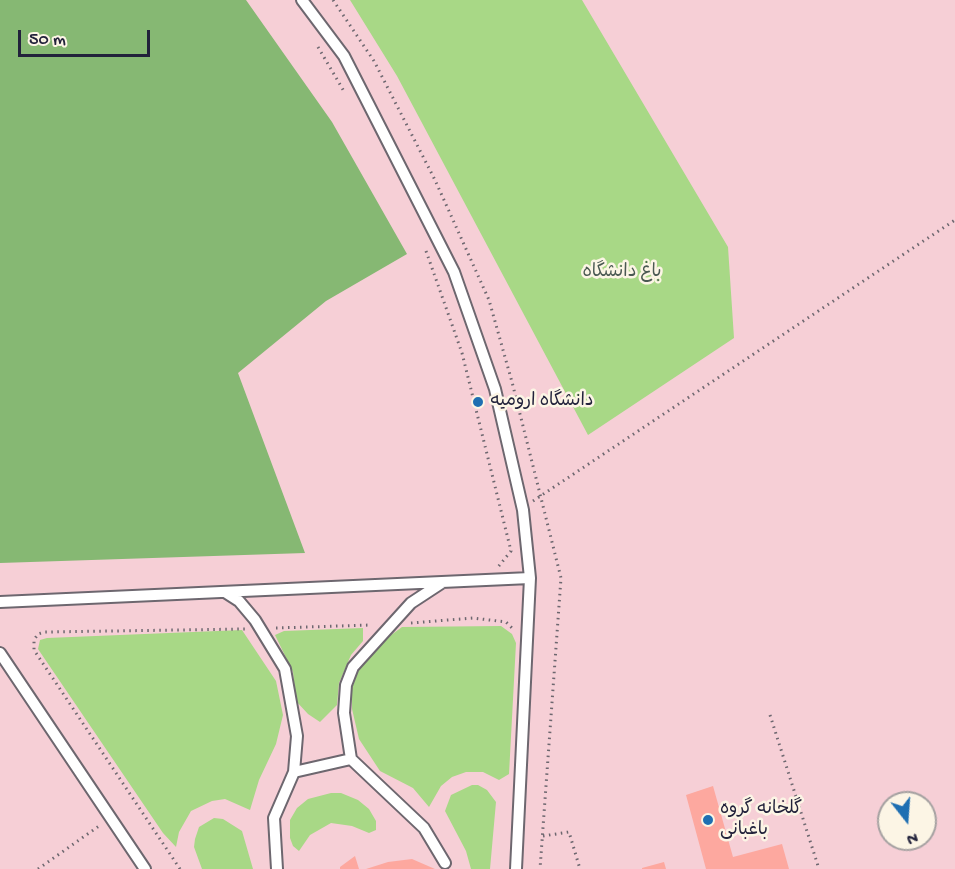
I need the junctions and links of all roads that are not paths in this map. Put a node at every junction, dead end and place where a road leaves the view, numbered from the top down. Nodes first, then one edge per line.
1 (302, 0) edge
2 (530, 578) junction
3 (444, 582) junction
4 (225, 592) junction
5 (0, 602) edge
6 (0, 653) edge
7 (351, 759) junction
8 (294, 772) junction
9 (445, 863) dead end
10 (144, 869) edge
11 (277, 869) edge
12 (516, 869) edge

1 - 2 lane
2 - 3 lane
2 - 12 lane
3 - 4 lane
3 - 7 lane
4 - 5 lane
4 - 8 lane
6 - 10 lane
7 - 8 lane
7 - 9 lane
8 - 11 lane

